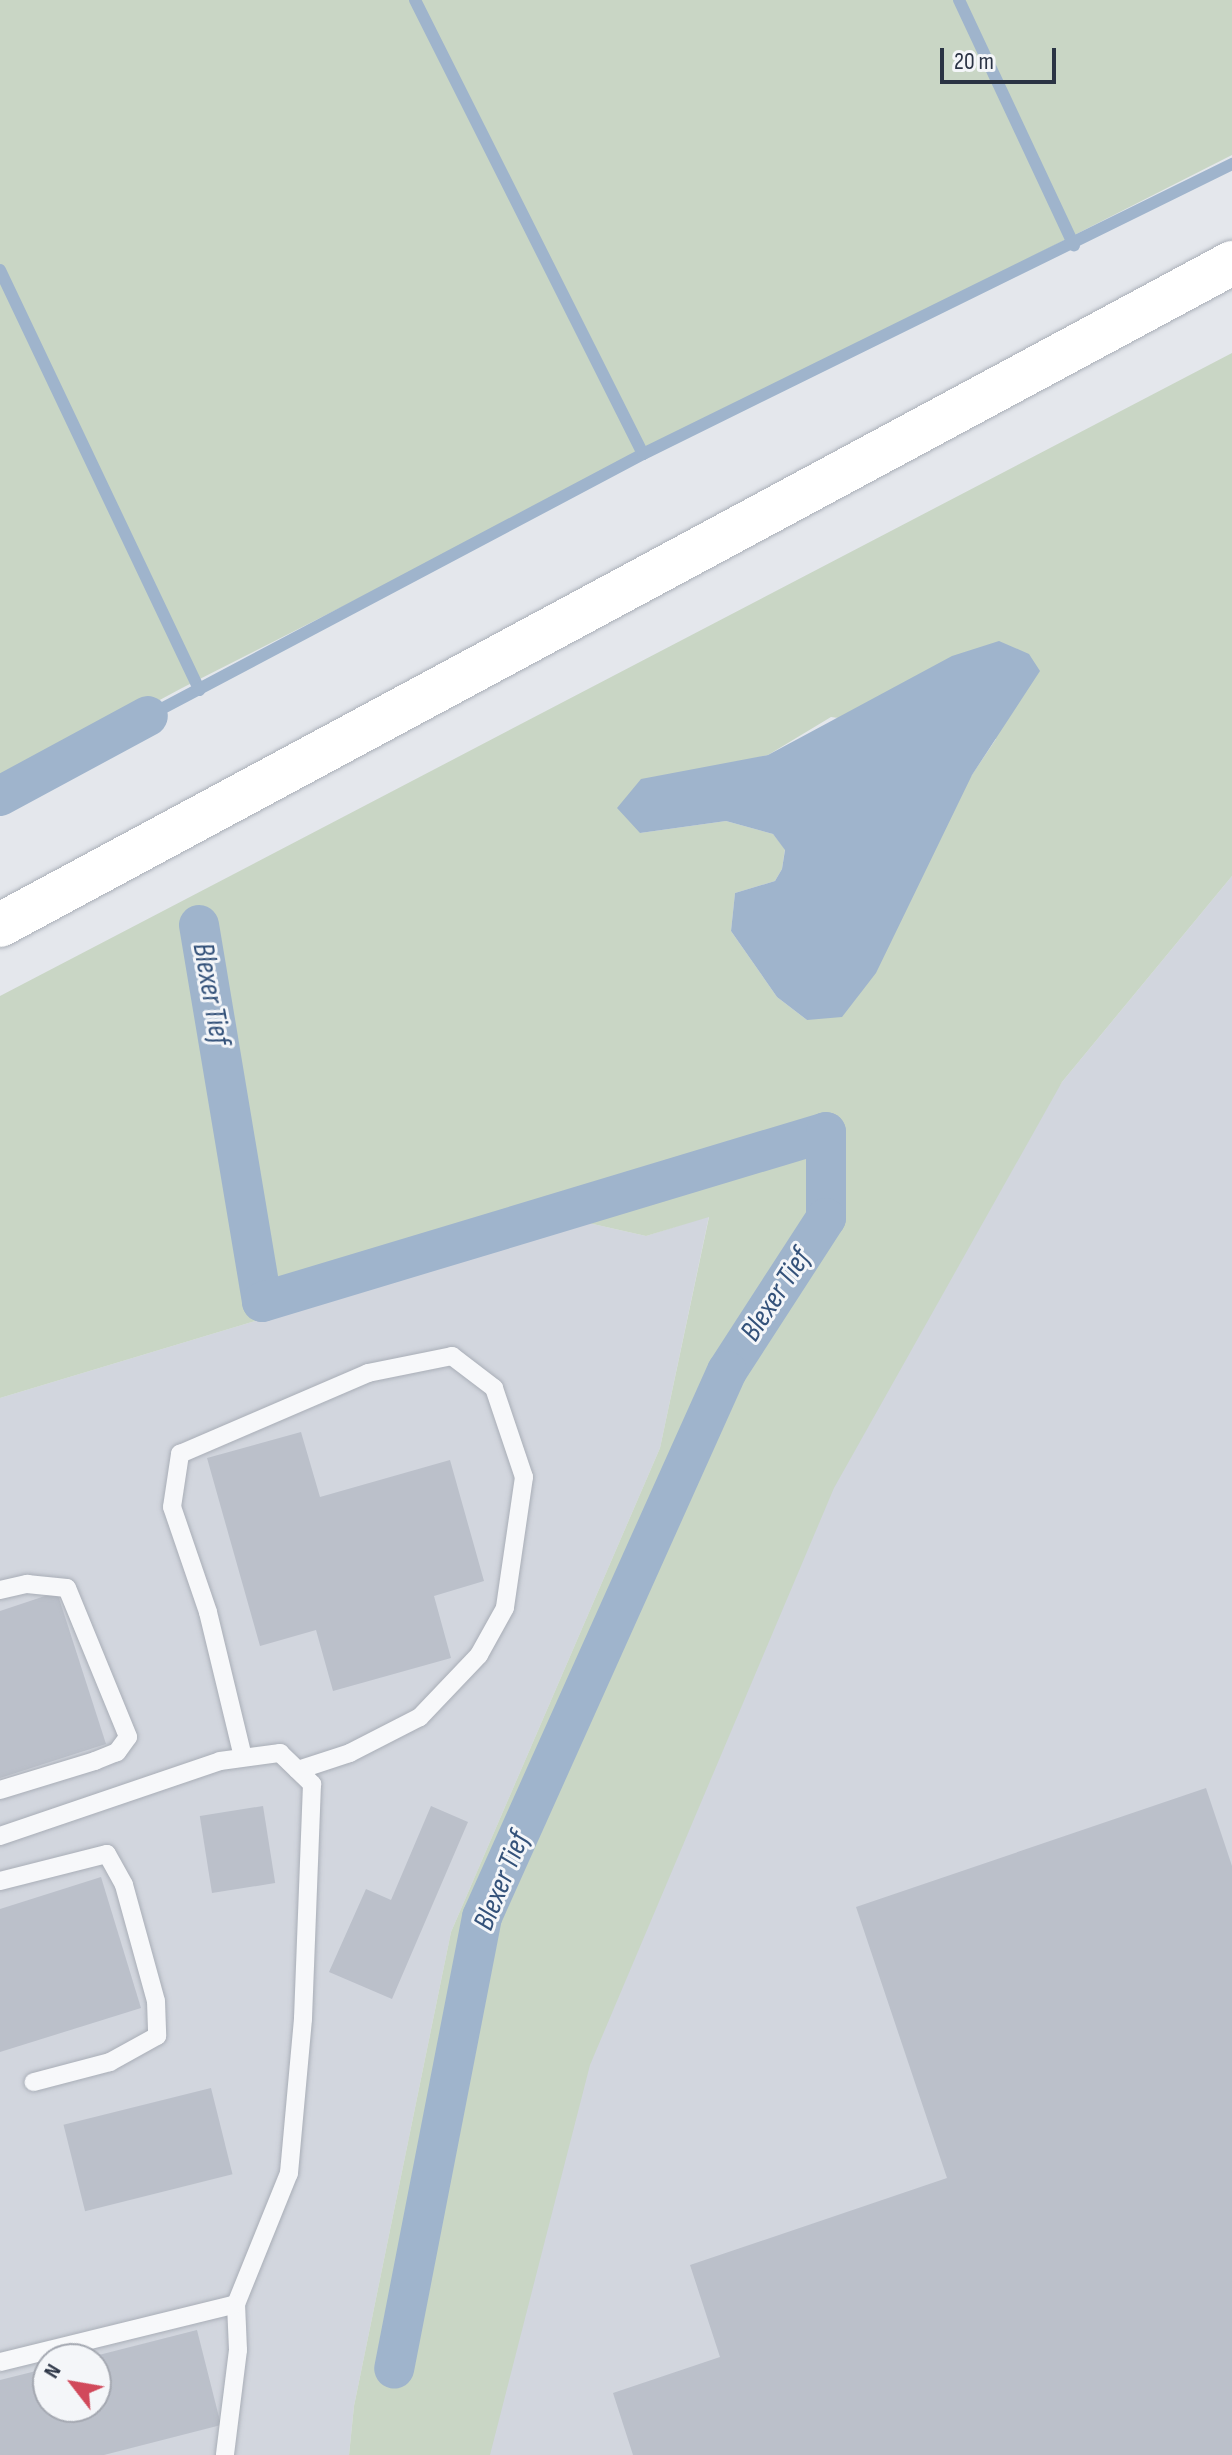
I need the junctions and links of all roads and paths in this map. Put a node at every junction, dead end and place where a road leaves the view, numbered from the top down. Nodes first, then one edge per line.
1 (1232, 263) edge
2 (0, 925) edge
3 (0, 1590) edge
4 (243, 1757) junction
5 (298, 1770) junction
6 (0, 1790) edge
7 (0, 1836) edge
8 (0, 1881) edge
9 (34, 2082) dead end
10 (236, 2304) junction
11 (0, 2362) edge
12 (225, 2455) edge

1 - 2 main road
3 - 6 lane
4 - 5 lane
4 - 5 lane
4 - 7 lane
5 - 10 lane
8 - 9 lane
10 - 11 lane
10 - 12 lane

